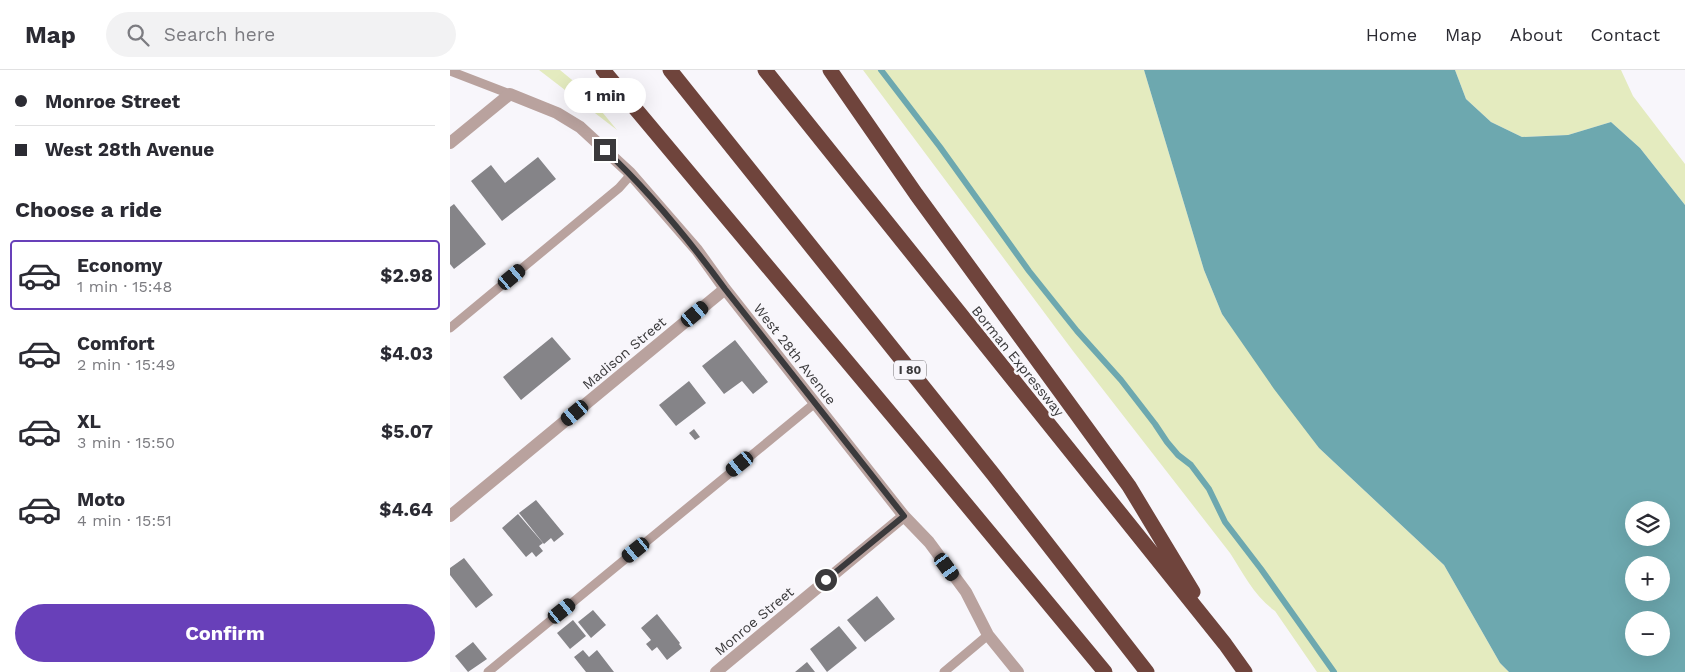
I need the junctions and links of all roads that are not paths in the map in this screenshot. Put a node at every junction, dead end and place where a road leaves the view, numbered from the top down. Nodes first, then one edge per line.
1 (602, 70) edge
2 (670, 70) edge
3 (764, 70) edge
4 (830, 70) edge
5 (450, 71) edge
6 (510, 94) junction
7 (450, 143) edge
8 (630, 173) junction
9 (725, 289) junction
10 (450, 328) edge
11 (815, 403) junction
12 (450, 516) edge
13 (904, 516) junction
14 (988, 635) junction
15 (1225, 644) junction
16 (488, 672) edge
17 (716, 672) edge
18 (944, 672) edge
19 (1018, 672) edge
20 (1104, 672) edge
21 (1147, 672) edge
22 (1245, 672) edge

1 - 20 highway
2 - 21 highway, I 80
3 - 15 highway, Borman Expressway
4 - 15 highway
5 - 6 lane
6 - 7 street
6 - 8 street, West 28th Avenue
8 - 9 street, West 28th Avenue
8 - 10 lane
9 - 11 street, West 28th Avenue
9 - 12 street, Madison Street
11 - 13 street, West 28th Avenue
11 - 16 lane
13 - 14 street, West 28th Avenue
13 - 17 street, Monroe Street
14 - 18 lane
14 - 19 street, West 28th Avenue
15 - 22 highway, Borman Expressway

